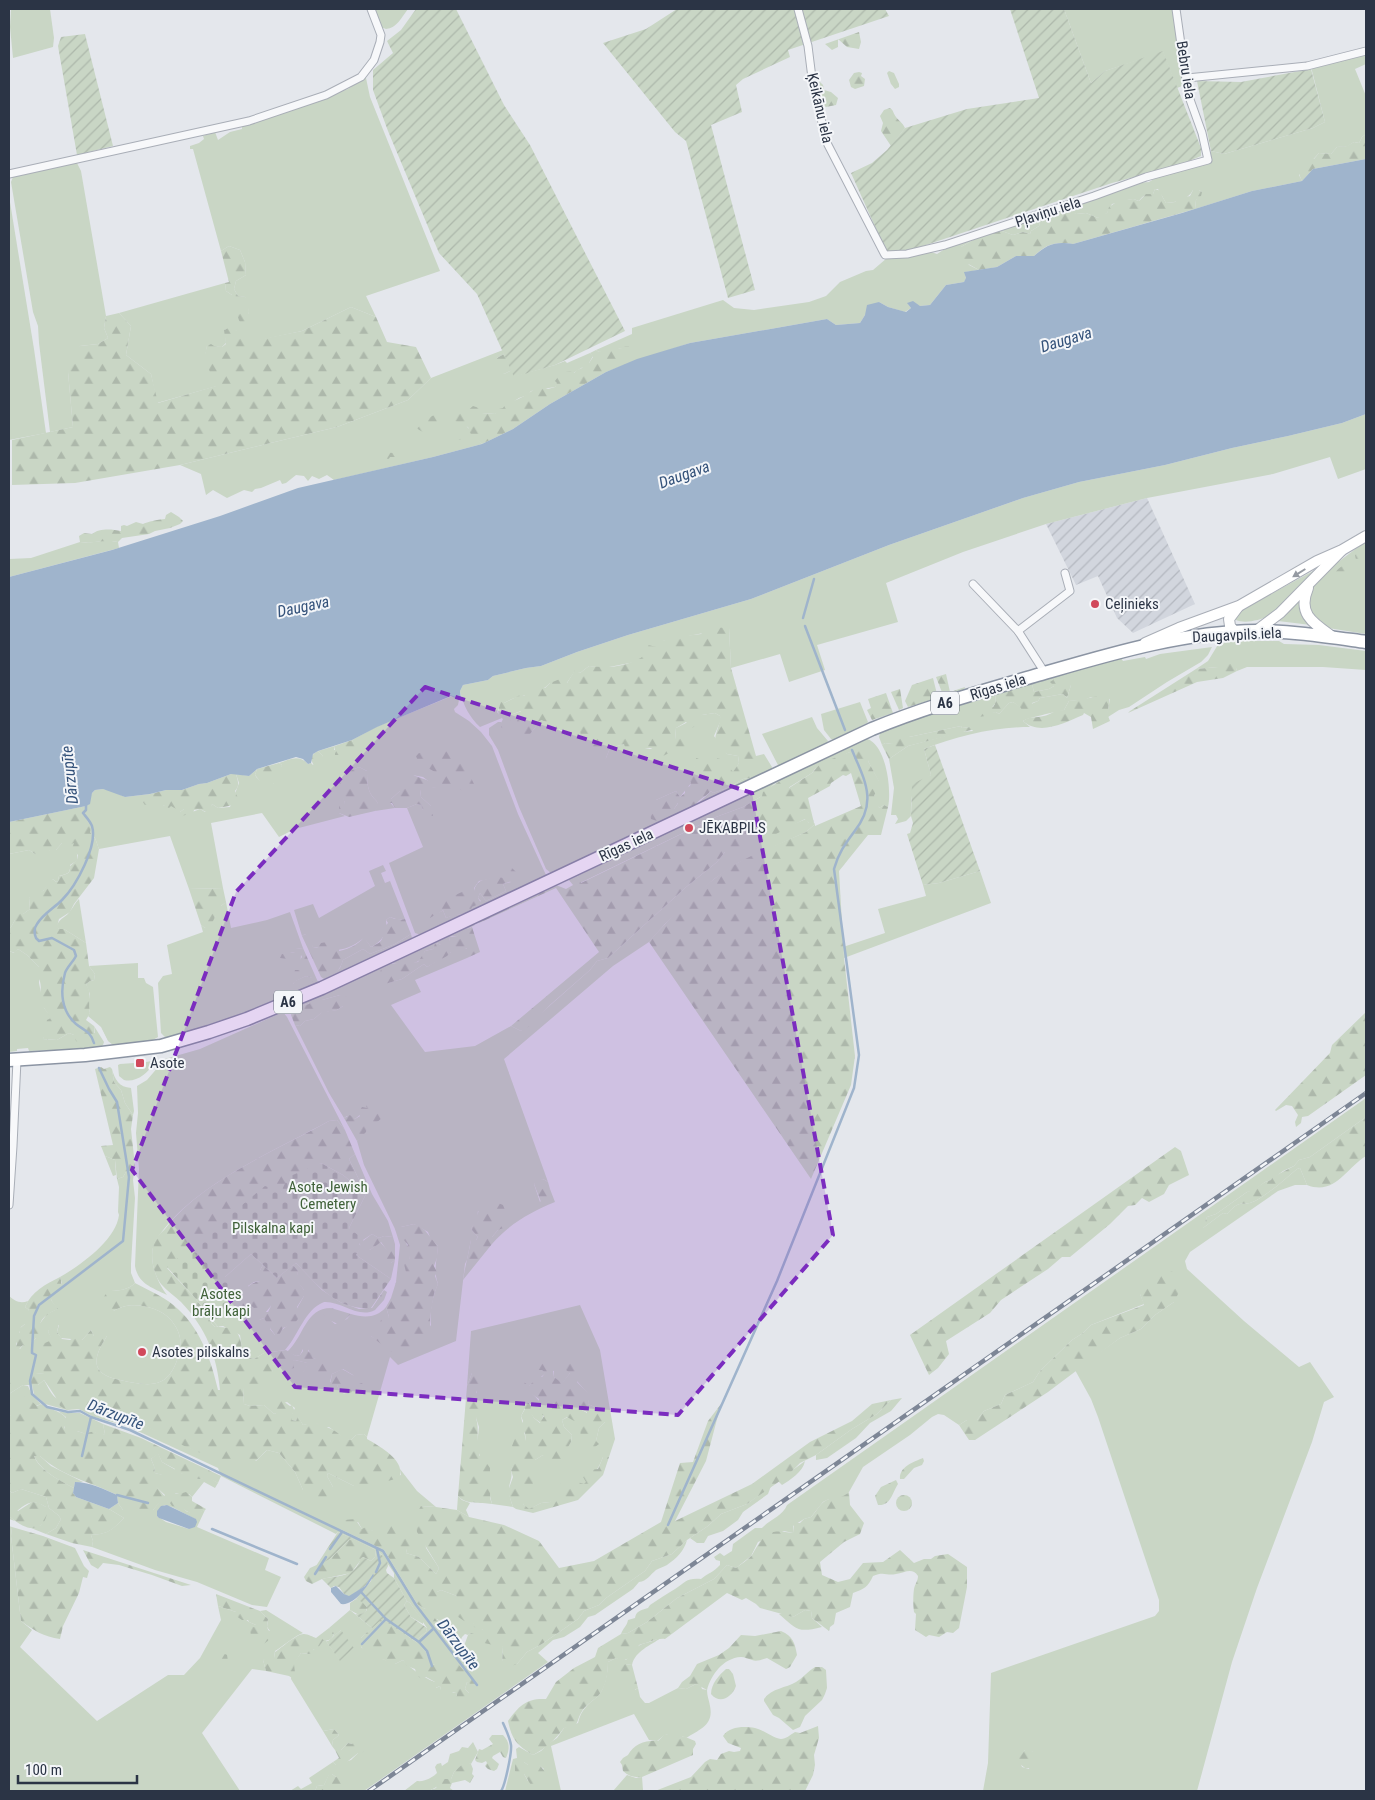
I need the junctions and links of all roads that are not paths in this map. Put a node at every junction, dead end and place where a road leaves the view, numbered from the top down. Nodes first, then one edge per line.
1 (371, 9) edge
2 (798, 9) edge
3 (1176, 9) edge
4 (1366, 51) edge
5 (1187, 78) junction
6 (1208, 160) joint
7 (9, 174) edge
8 (885, 255) joint
9 (1366, 536) edge
10 (1342, 550) junction
11 (1065, 573) dead end
12 (1310, 583) junction
13 (973, 584) dead end
14 (1239, 606) junction
15 (1018, 631) junction
16 (1256, 631) junction
17 (1235, 632) junction
18 (1334, 638) junction
19 (1366, 642) edge
20 (1138, 647) junction
21 (1045, 673) junction
22 (13, 1060) edge
23 (9, 1205) edge

1 - 7 street
2 - 8 street, Ķeikānu iela
3 - 5 street, Bebru iela
4 - 5 street
5 - 6 street, Bebru iela
6 - 8 street, Pļaviņu iela
9 - 10 main road, Rīgas iela
10 - 12 main road
10 -> 14 main road, Rīgas iela
11 - 15 street
12 - 16 main road
12 - 18 main road
13 - 15 street
14 - 17 main road
14 - 20 main road, Rīgas iela
15 - 21 street
16 - 17 highway, Daugavpils iela / A6
16 - 18 highway, Daugavpils iela / A6
17 - 20 highway, Daugavpils iela / A6
18 - 19 highway, Daugavpils iela / A6
20 - 21 highway, Rīgas iela / A6
21 - 22 highway, Rīgas iela / A6
22 - 23 street

